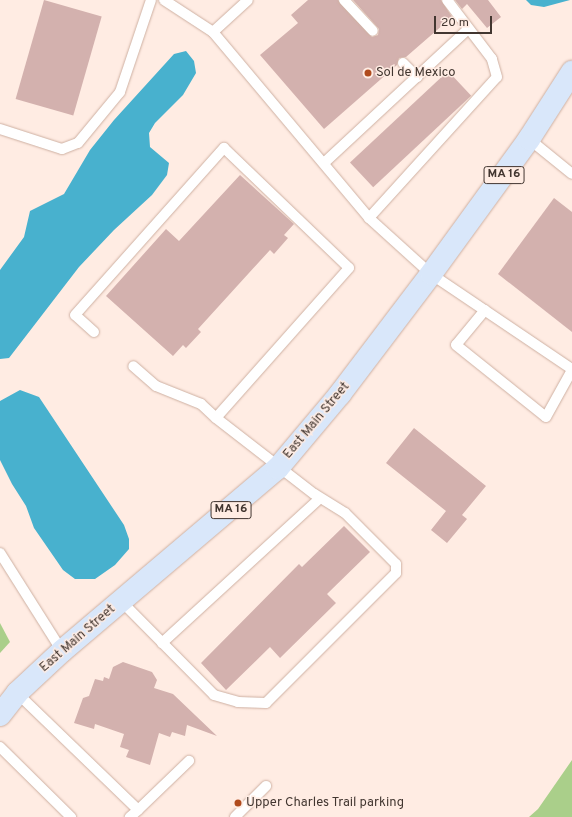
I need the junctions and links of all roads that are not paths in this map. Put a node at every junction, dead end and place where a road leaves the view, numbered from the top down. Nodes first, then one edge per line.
1 (151, 0) edge
2 (164, 0) edge
3 (248, 0) edge
4 (344, 0) edge
5 (447, 0) edge
6 (468, 30) junction
7 (373, 31) dead end
8 (214, 32) junction
9 (403, 63) dead end
10 (572, 72) edge
11 (416, 77) junction
12 (0, 129) edge
13 (529, 139) junction
14 (324, 163) junction
15 (572, 174) edge
16 (369, 218) junction
17 (431, 274) junction
18 (485, 310) junction
19 (94, 332) dead end
20 (133, 366) dead end
21 (572, 370) edge
22 (216, 418) junction
23 (278, 468) junction
24 (320, 498) junction
25 (0, 553) edge
26 (121, 601) junction
27 (162, 643) junction
28 (62, 651) junction
29 (18, 693) junction
30 (0, 715) edge
31 (0, 747) edge
32 (189, 761) dead end
33 (266, 786) dead end
34 (134, 813) edge
35 (71, 817) edge
36 (235, 817) edge

1 - 12 lane
2 - 8 lane
3 - 8 lane
4 - 7 lane
5 - 6 lane
6 - 11 lane
6 - 16 lane
8 - 14 lane
9 - 11 lane
10 - 13 main road, East Main Street / MA 16
11 - 14 lane
13 - 15 lane
13 - 17 main road, East Main Street / MA 16
14 - 16 lane
16 - 17 lane
17 - 18 lane
17 - 23 main road, East Main Street / MA 16
18 - 21 lane
18 - 21 lane
19 - 22 lane
20 - 22 lane
22 - 23 lane
23 - 24 lane
23 - 26 main road, East Main Street / MA 16
24 - 27 lane
24 - 27 lane
25 - 28 lane
26 - 27 lane
26 - 28 main road, East Main Street / MA 16
28 - 29 main road, East Main Street / MA 16
29 - 30 main road, East Main Street / MA 16
29 - 34 lane
31 - 35 lane
32 - 34 lane
33 - 36 lane

